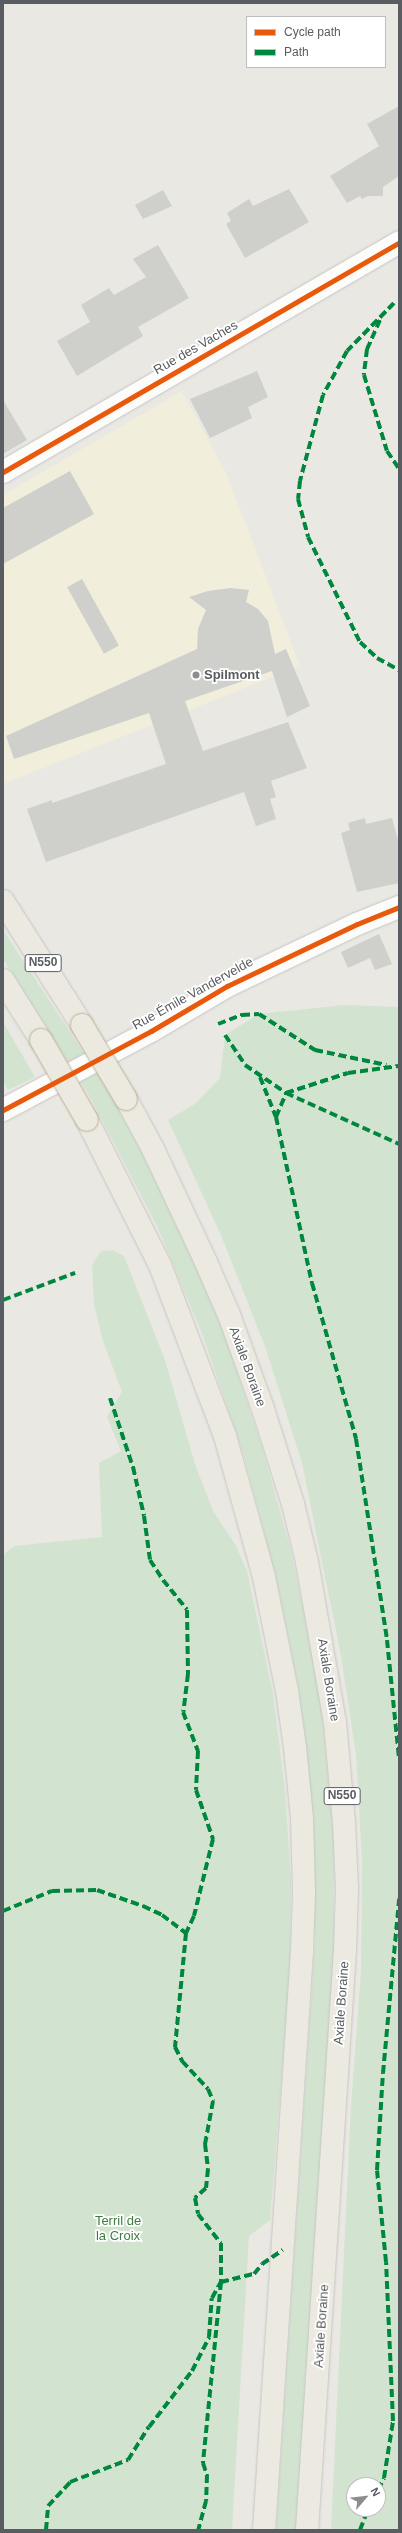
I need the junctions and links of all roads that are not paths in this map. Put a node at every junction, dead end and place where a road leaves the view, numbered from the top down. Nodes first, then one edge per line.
1 (399, 242) edge
2 (3, 472) edge
3 (3, 900) edge
4 (399, 907) edge
5 (3, 980) edge
6 (3, 1110) edge
7 (264, 2530) edge
8 (307, 2530) edge

1 - 2 street, Rue des Vaches
3 - 8 highway, Axiale Boraine / N550, bridge
4 - 6 street, Rue Émile Vandervelde
5 - 7 highway, bridge

